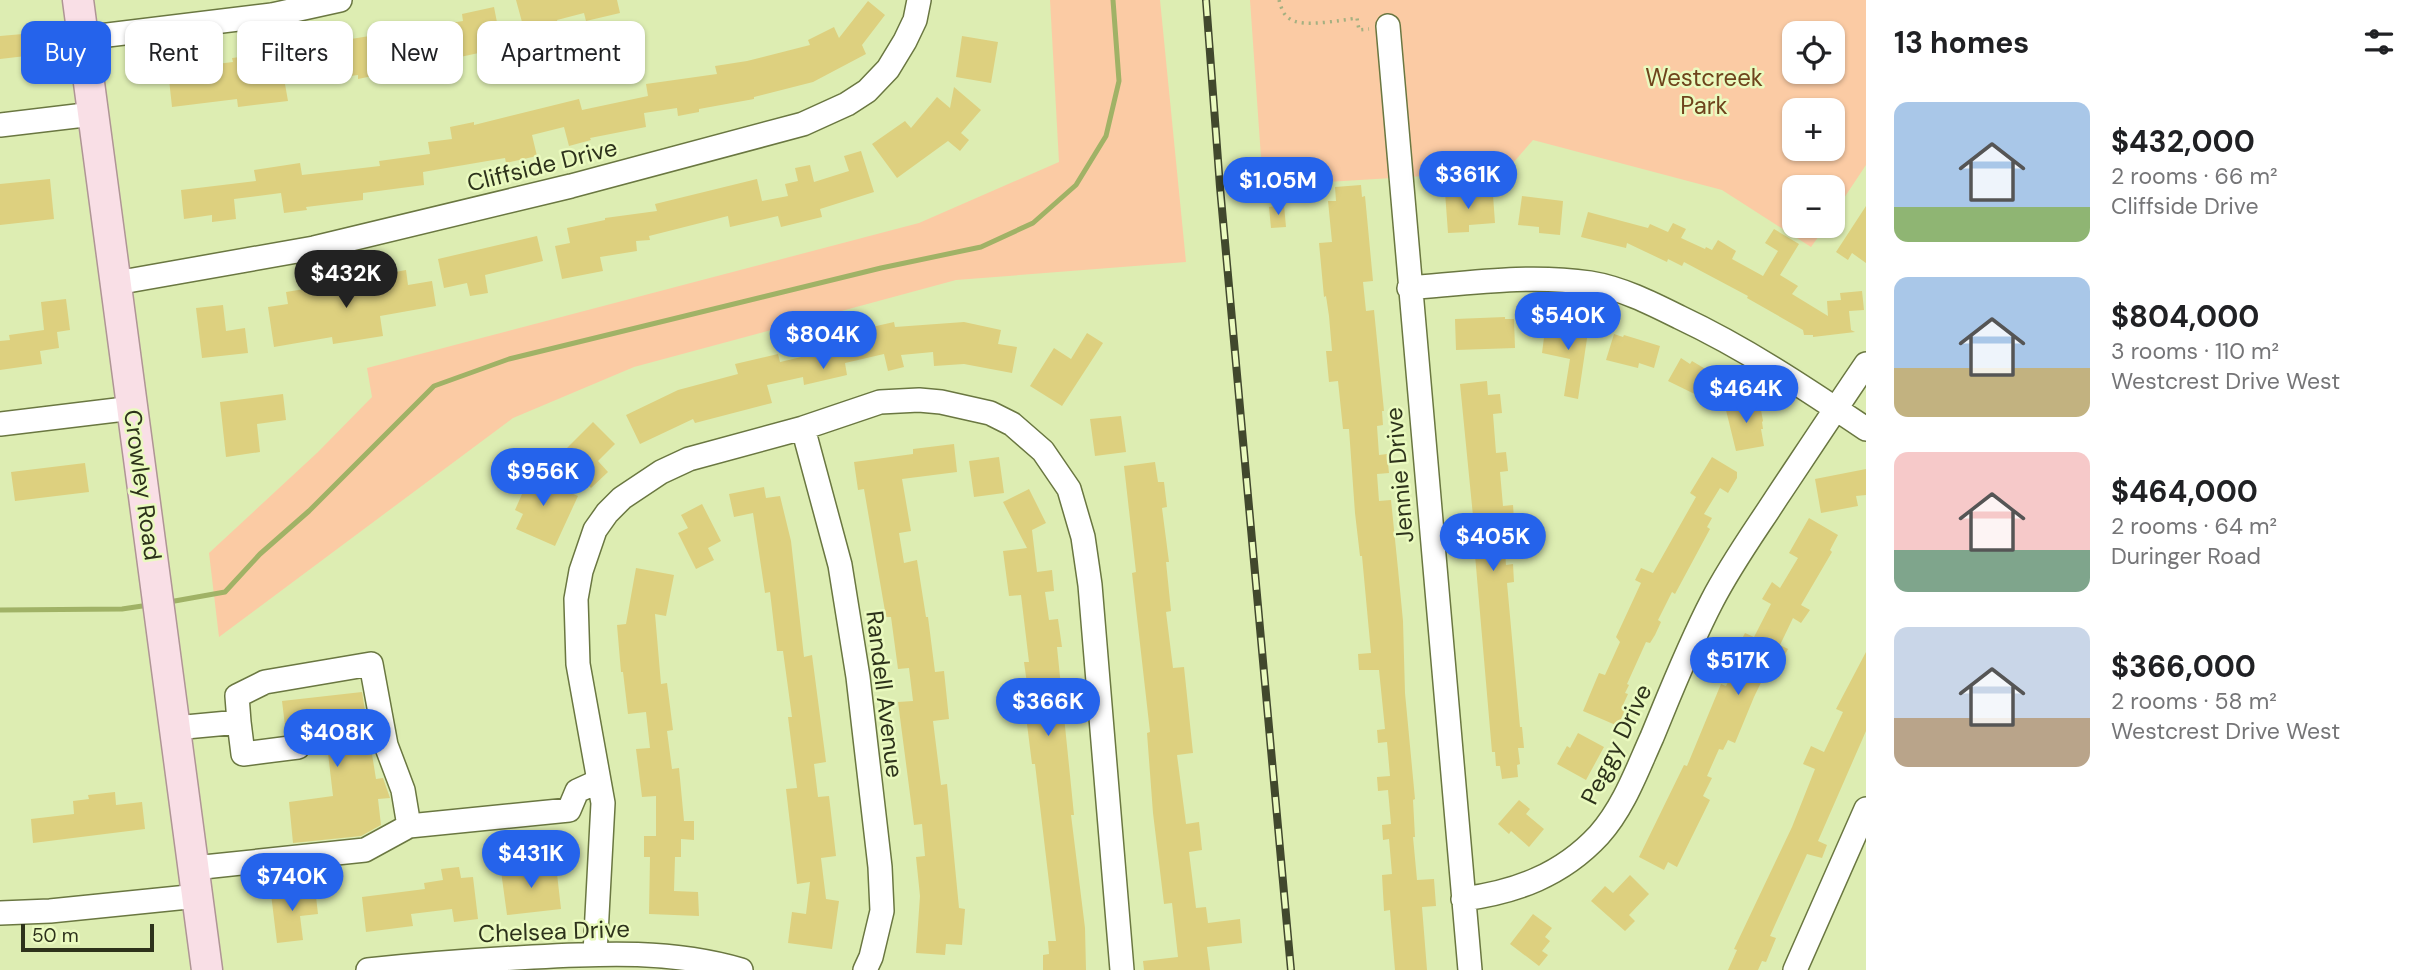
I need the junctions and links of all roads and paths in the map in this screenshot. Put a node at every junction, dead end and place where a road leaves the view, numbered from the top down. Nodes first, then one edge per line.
1 (78, 0) edge
2 (340, 0) edge
3 (919, 0) edge
4 (1279, 0) edge
5 (81, 21) edge
6 (1388, 26) joint
7 (111, 35) edge
8 (89, 84) edge
9 (93, 114) junction
10 (0, 125) edge
11 (116, 283) junction
12 (1409, 288) junction
13 (1866, 364) edge
14 (133, 408) junction
15 (1835, 409) junction
16 (0, 424) edge
17 (803, 428) junction
18 (1866, 429) edge
19 (239, 722) junction
20 (175, 728) junction
21 (298, 747) dead end
22 (599, 781) junction
23 (1866, 809) edge
24 (409, 826) junction
25 (196, 882) junction
26 (1462, 899) junction
27 (0, 913) edge
28 (595, 953) junction
29 (207, 970) edge
30 (368, 970) edge
31 (741, 970) edge
32 (865, 970) edge
33 (1122, 970) edge
34 (1469, 970) edge
35 (1795, 970) edge

1 - 5 main road, Crowley Road
2 - 7 street
3 - 11 street, Cliffside Drive
4 - 6 path
6 - 12 street, Jennie Drive
8 - 9 main road, Crowley Road
9 - 10 street
9 - 11 main road, Crowley Road
11 - 14 main road, Crowley Road
12 - 15 street
12 - 26 street, Jennie Drive
13 - 15 street, Peggy Drive
14 - 16 street
14 - 20 main road, Crowley Road
15 - 18 street
15 - 26 street, Peggy Drive
17 - 22 street
17 - 32 street, Randell Avenue
17 - 33 street
19 - 20 street
19 - 21 street
19 - 24 street
20 - 25 main road, Crowley Road
22 - 24 street
22 - 28 street
23 - 35 street
24 - 25 street
25 - 27 street
25 - 29 main road, Crowley Road
26 - 34 street, Jennie Drive
28 - 30 street, Chelsea Drive
28 - 31 street, Chelsea Drive

